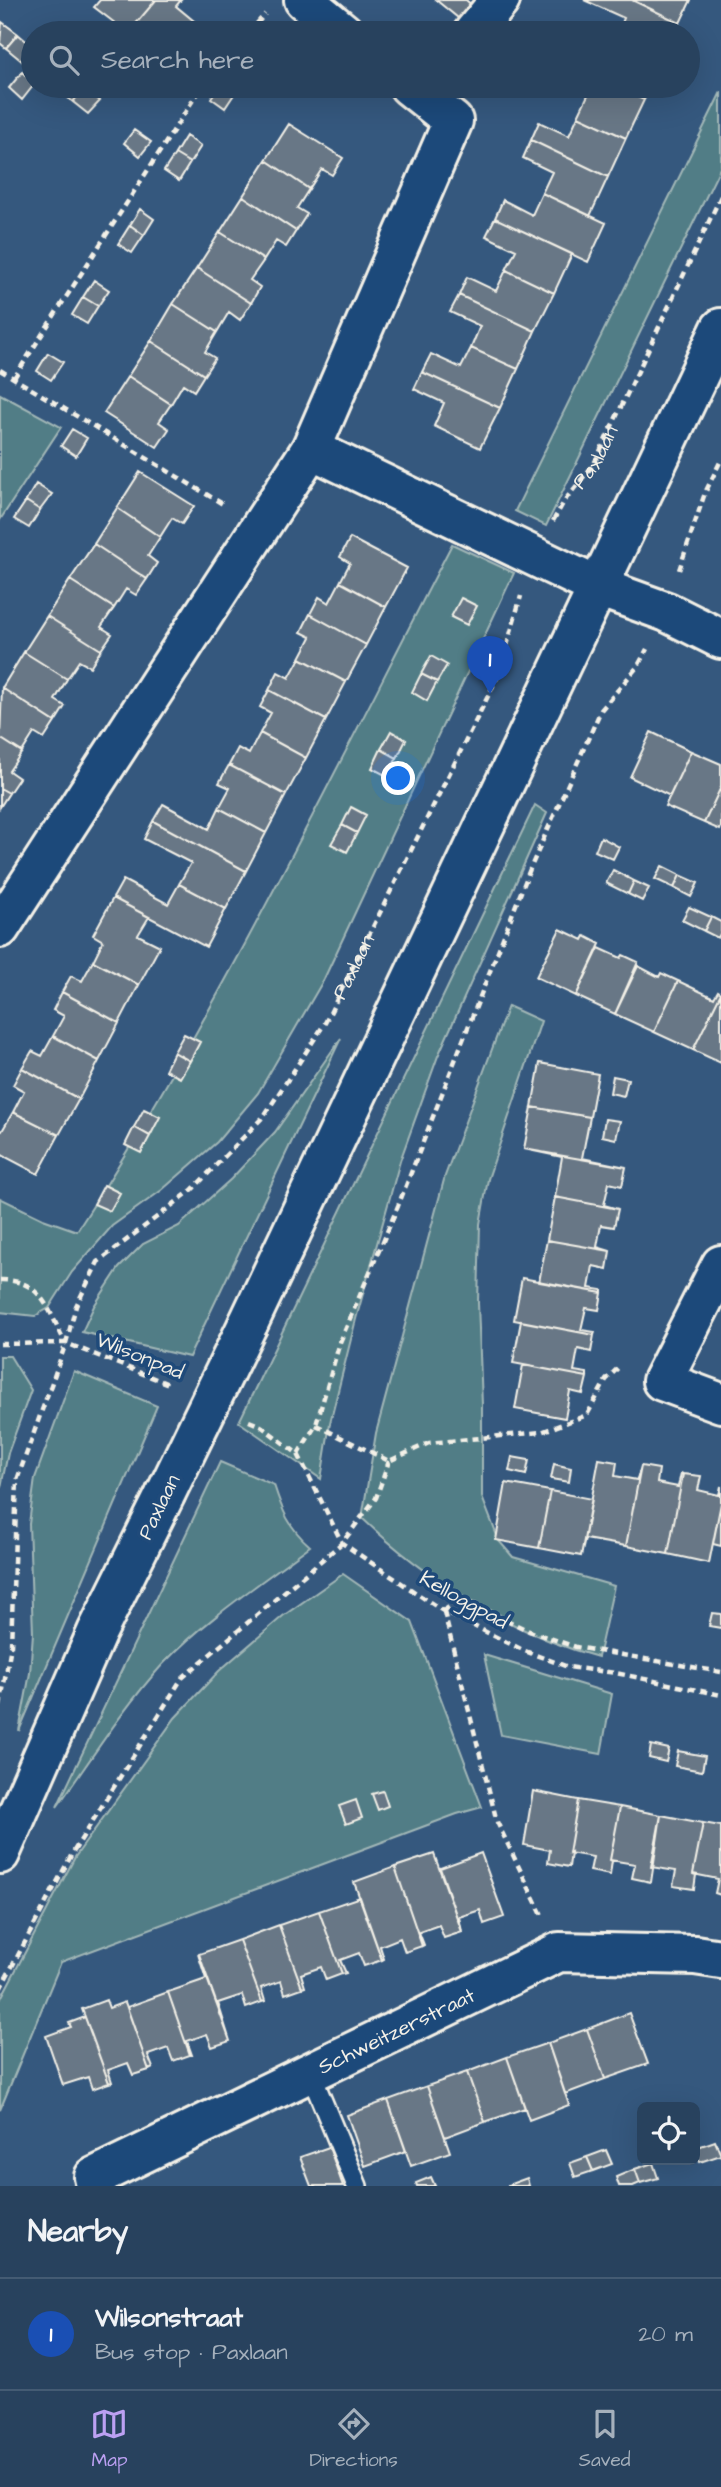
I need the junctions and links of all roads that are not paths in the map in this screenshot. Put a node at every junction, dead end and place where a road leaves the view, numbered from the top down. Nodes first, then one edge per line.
1 (304, 0) edge
2 (500, 0) edge
3 (329, 21) edge
4 (483, 21) edge
5 (429, 98) edge
6 (721, 328) edge
7 (311, 449) junction
8 (598, 587) junction
9 (721, 639) edge
10 (0, 928) edge
11 (721, 1265) edge
12 (721, 1403) edge
13 (0, 1854) edge
14 (721, 1959) edge
15 (310, 2072) junction
16 (96, 2186) edge
17 (357, 2186) edge

1 - 3 street
2 - 4 street
5 - 7 street
6 - 8 street, Paxlaan
7 - 8 street
7 - 10 street
8 - 9 street
8 - 13 street, Paxlaan, bridge
11 - 12 street
14 - 15 street, Schweitzerstraat
15 - 16 street, Schweitzerstraat
15 - 17 lane

